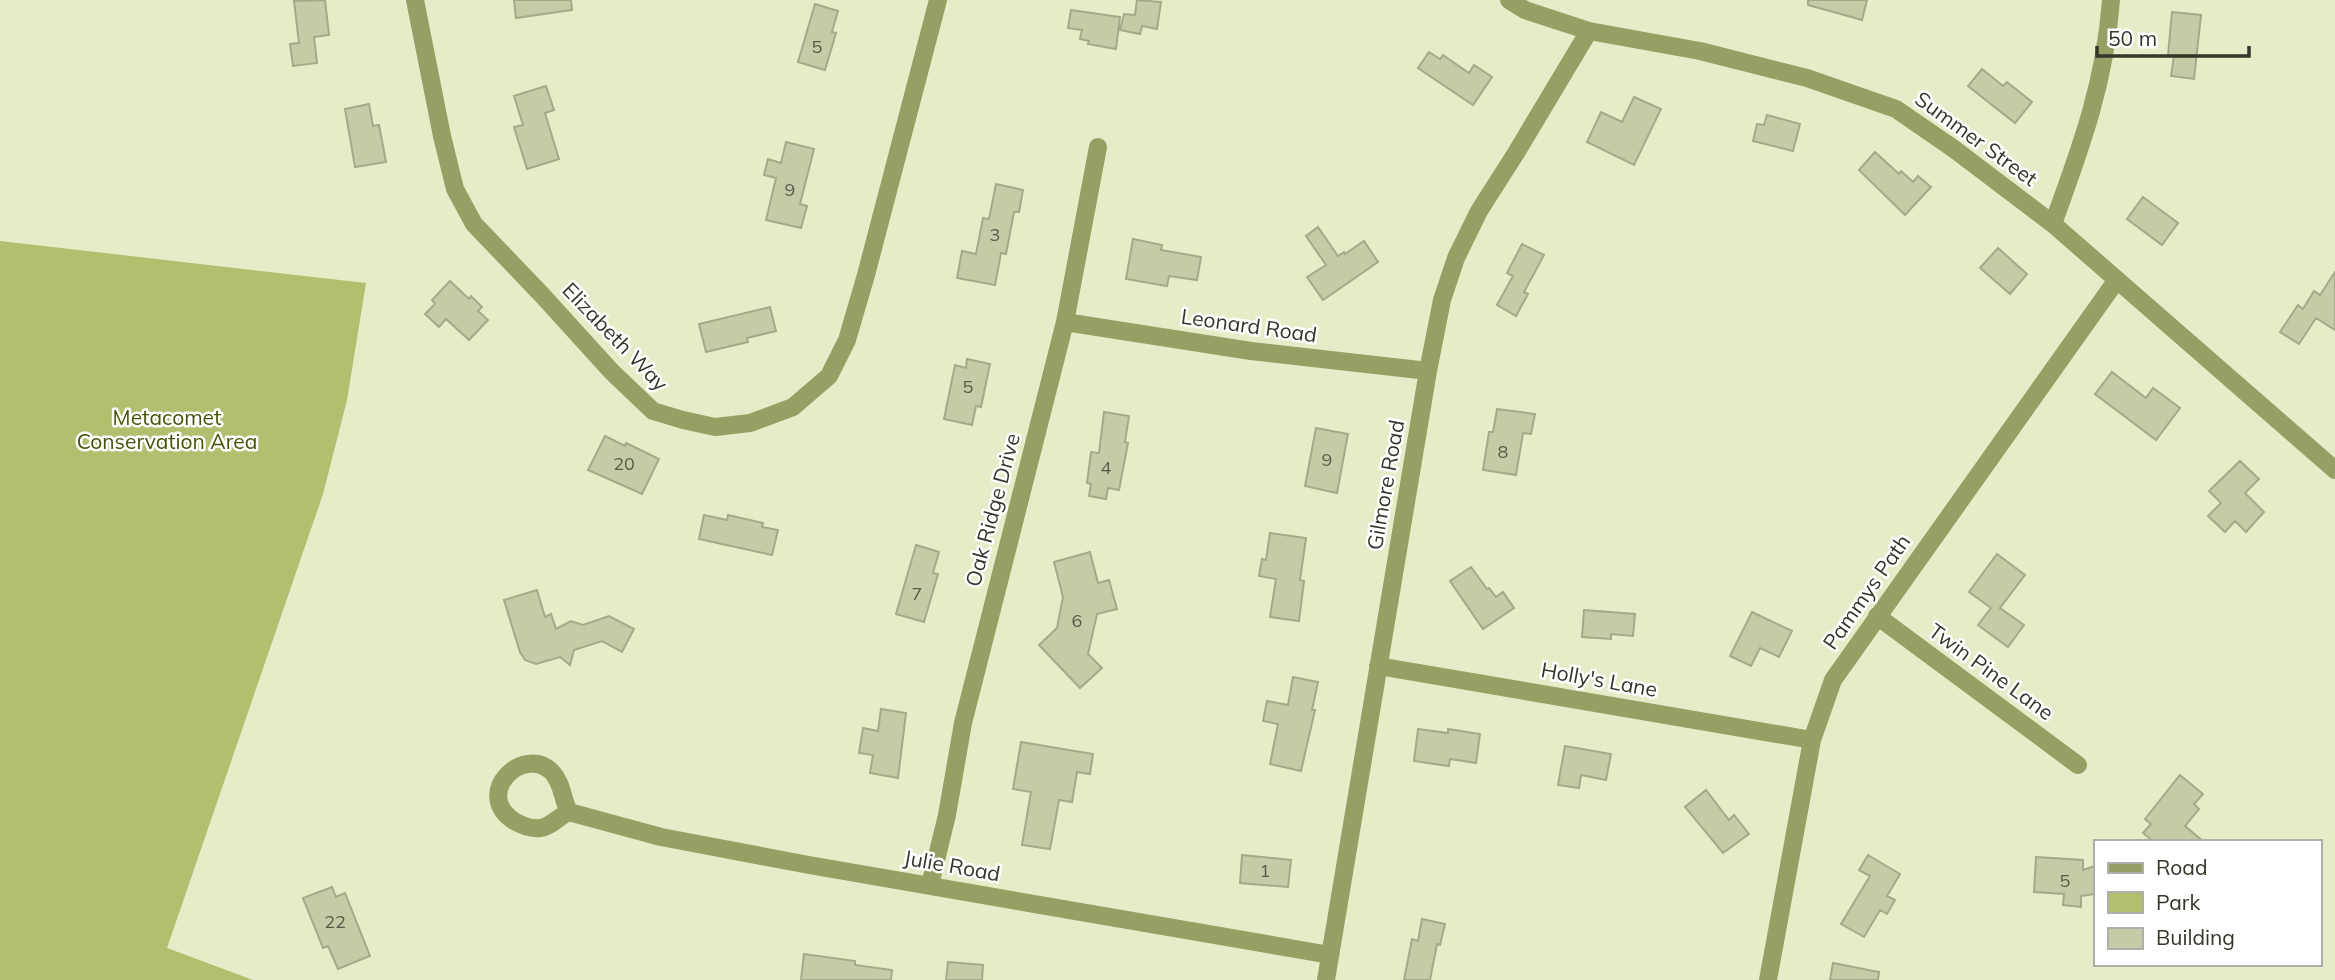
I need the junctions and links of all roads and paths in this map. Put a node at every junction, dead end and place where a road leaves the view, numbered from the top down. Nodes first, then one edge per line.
1 (415, 0) edge
2 (938, 0) edge
3 (1509, 0) edge
4 (2110, 0) edge
5 (1588, 32) junction
6 (1098, 147) dead end
7 (2053, 224) junction
8 (2116, 281) junction
9 (1065, 322) junction
10 (1428, 371) junction
11 (2335, 470) edge
12 (1877, 616) junction
13 (1378, 666) junction
14 (1812, 740) junction
15 (2078, 765) dead end
16 (569, 812) dead end
17 (930, 885) junction
18 (1330, 955) junction
19 (1326, 980) edge
20 (1768, 980) edge

1 - 2 street, Elizabeth Way
3 - 5 street, Summer Street
4 - 7 street
5 - 7 street, Summer Street
5 - 10 street, Gilmore Road
6 - 9 street, Oak Ridge Drive
7 - 8 street, Summer Street
8 - 11 street, Summer Street
8 - 12 street, Pammys Path
9 - 10 street, Leonard Road
9 - 17 street, Oak Ridge Drive
10 - 13 street, Gilmore Road
12 - 14 street, Pammys Path
12 - 15 street, Twin Pine Lane
13 - 14 street, Holly's Lane
13 - 18 street, Gilmore Road
14 - 20 street, Pammys Path
16 - 17 street, Julie Road
17 - 18 street, Julie Road
18 - 19 street, Gilmore Road

